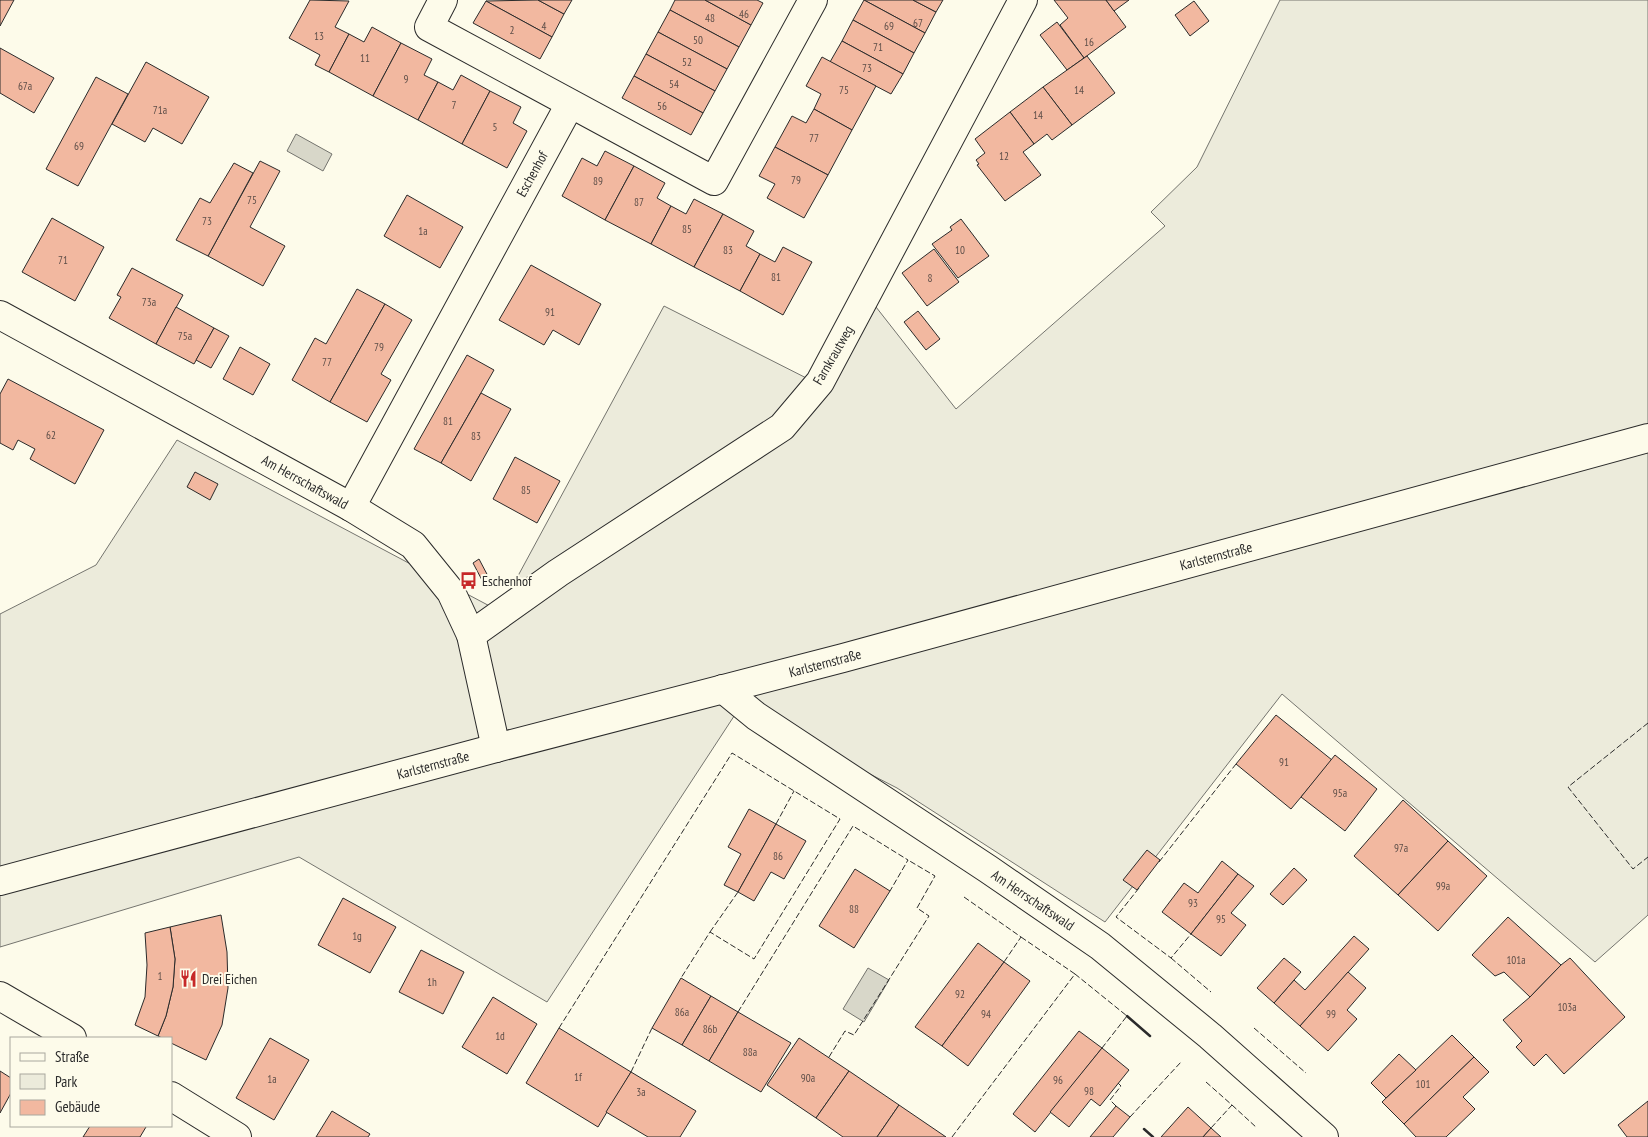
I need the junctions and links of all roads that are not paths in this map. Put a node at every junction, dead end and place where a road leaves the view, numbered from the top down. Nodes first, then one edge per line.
1 (444, 0) edge
2 (813, 0) edge
3 (1024, 0) edge
4 (570, 104) junction
5 (0, 315) edge
6 (1648, 438) edge
7 (351, 507) junction
8 (471, 635) junction
9 (723, 689) junction
10 (496, 748) junction
11 (0, 881) edge
12 (0, 996) edge
13 (70, 1037) edge
14 (172, 1097) edge
15 (238, 1137) edge
16 (1324, 1137) edge

1 - 4 street
2 - 4 street
3 - 8 street, Farnkrautweg
4 - 7 street, Eschenhof
5 - 7 street, Am Herrschaftswald
6 - 9 street, Karlsternstraße
7 - 8 street, Am Herrschaftswald
8 - 10 street, Am Herrschaftswald
9 - 10 street, Karlsternstraße
9 - 16 street, Am Herrschaftswald
10 - 11 street, Karlsternstraße
12 - 13 street
14 - 15 street

